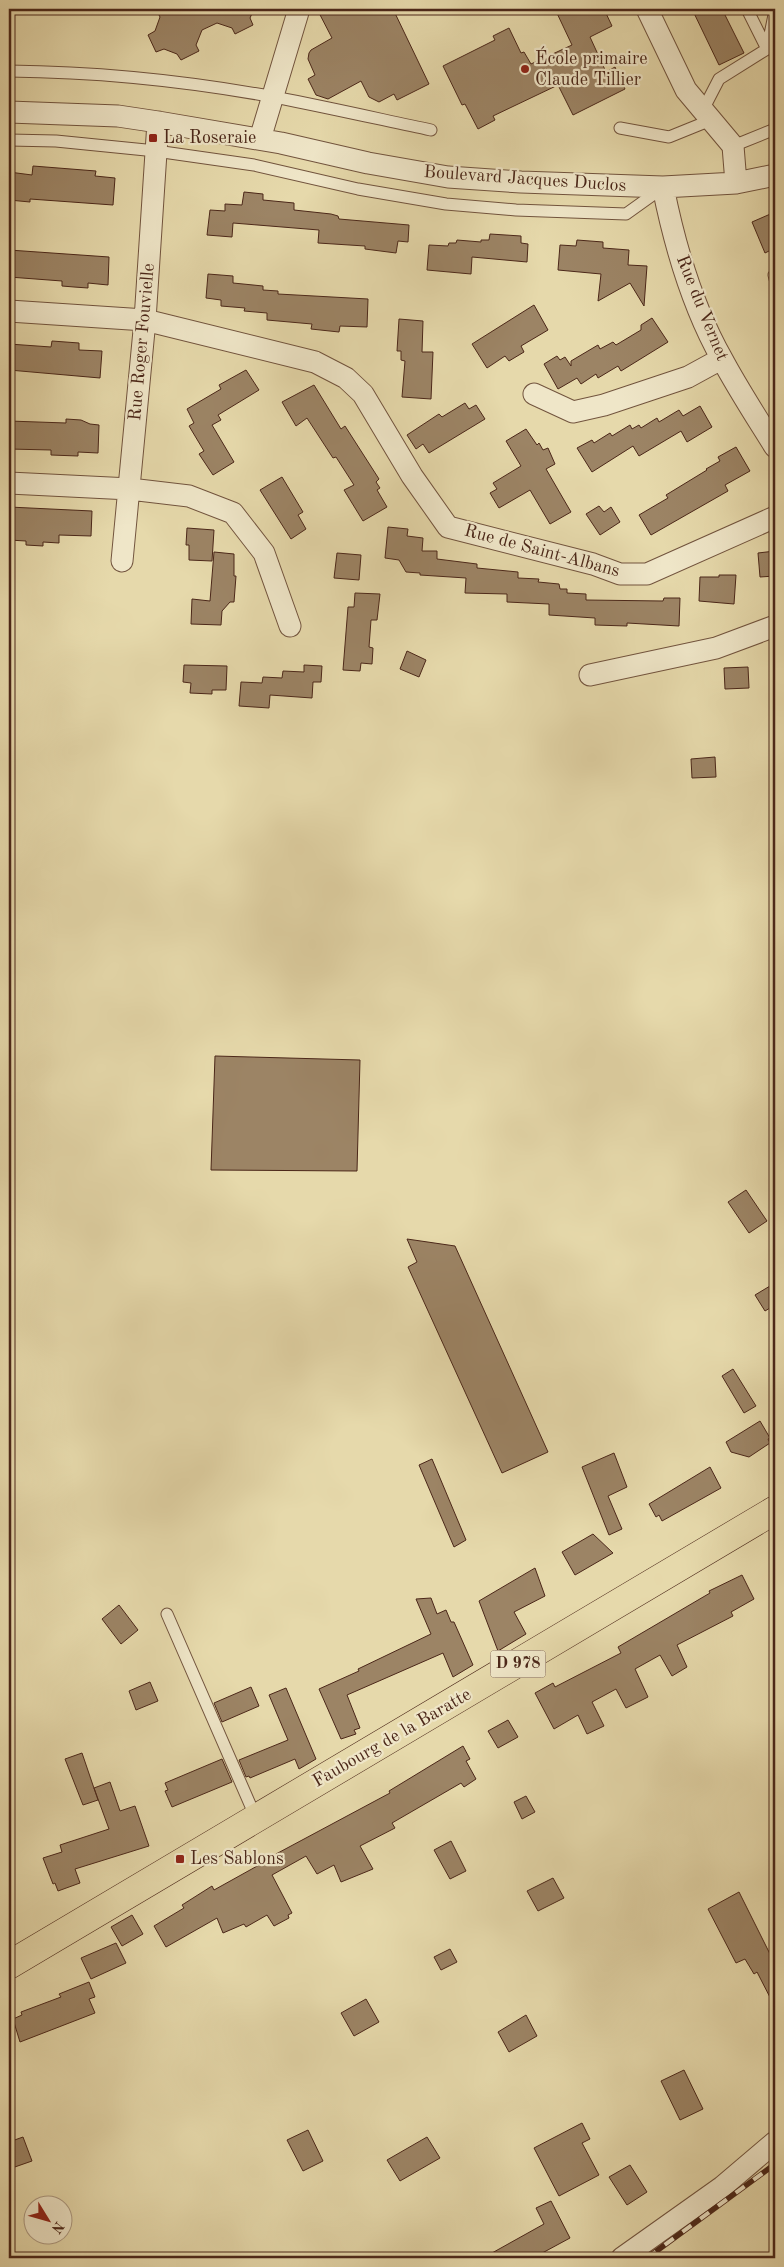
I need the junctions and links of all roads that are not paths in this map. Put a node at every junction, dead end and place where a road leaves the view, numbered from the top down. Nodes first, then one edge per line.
1 (299, 9) edge
2 (647, 9) edge
3 (747, 9) edge
4 (775, 10) edge
5 (767, 50) junction
6 (9, 71) edge
7 (273, 97) junction
8 (9, 112) edge
9 (707, 115) junction
10 (158, 122) junction
11 (620, 128) dead end
12 (431, 130) dead end
13 (775, 130) edge
14 (260, 139) junction
15 (9, 140) edge
16 (734, 146) junction
17 (156, 150) junction
18 (775, 175) edge
19 (736, 182) junction
20 (663, 188) junction
21 (775, 275) edge
22 (775, 279) edge
23 (9, 311) edge
24 (144, 320) junction
25 (721, 359) junction
26 (534, 394) dead end
27 (775, 447) edge
28 (9, 483) edge
29 (130, 489) junction
30 (775, 517) edge
31 (122, 561) dead end
32 (290, 626) dead end
33 (775, 626) edge
34 (590, 675) dead end
35 (775, 1510) edge
36 (167, 1614) dead end
37 (256, 1818) junction
38 (9, 1965) edge
39 (775, 2142) edge
40 (622, 2258) edge

1 - 7 street
2 - 9 street
3 - 5 lane
4 - 5 lane
5 - 9 lane
6 - 7 lane
7 - 12 lane
7 - 14 street
8 - 10 street, Boulevard Jacques Duclos
9 - 11 lane
9 - 16 street
10 - 14 street, Boulevard Jacques Duclos
10 - 17 street, Rue Roger Fouvielle
13 - 16 lane
14 - 20 street, Boulevard Jacques Duclos
15 - 17 lane
16 - 19 street
17 - 20 lane
17 - 24 street, Rue Roger Fouvielle
18 - 19 street, Boulevard Jacques Duclos
19 - 20 street, Boulevard Jacques Duclos
20 - 25 street, Rue du Vernet
21 - 22 lane
23 - 24 street, Rue de Saint-Albans
24 - 29 street, Rue Roger Fouvielle
24 - 30 street, Rue de Saint-Albans
25 - 26 street
25 - 27 street, Rue du Vernet
28 - 29 street
29 - 31 street, Rue Roger Fouvielle
29 - 32 street
33 - 34 street
35 - 37 main road, Faubourg de la Baratte / D 978
36 - 37 lane
37 - 38 main road, Faubourg de la Baratte / D 978
39 - 40 street

